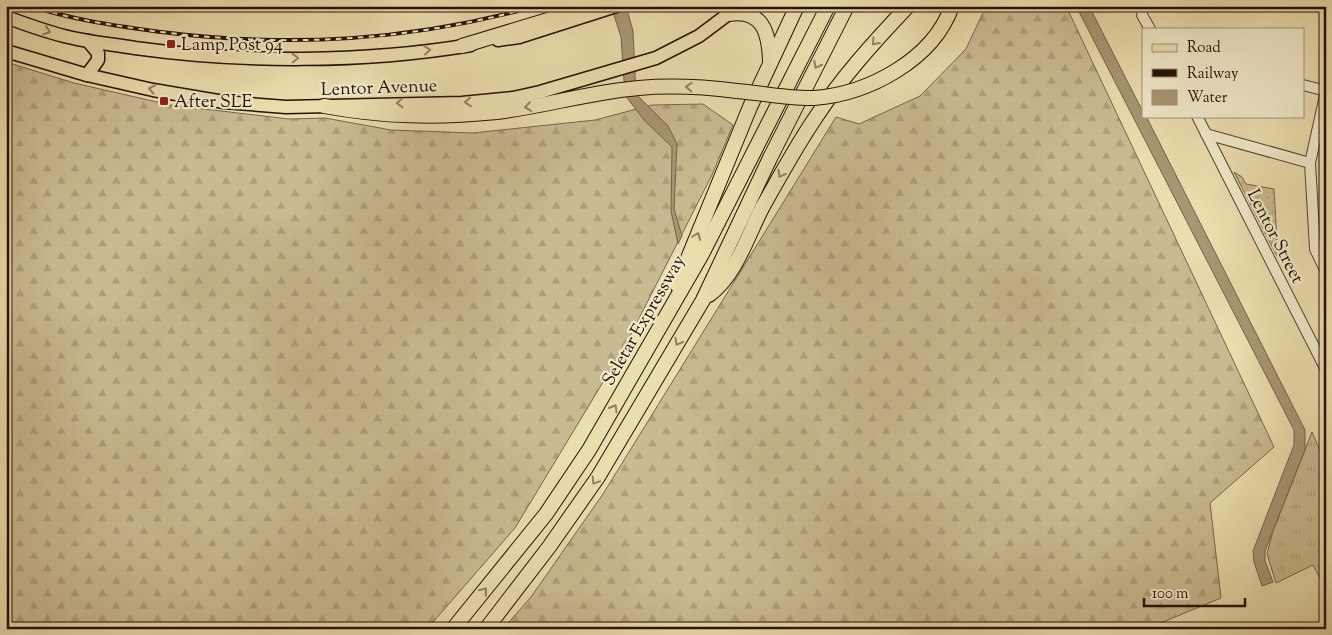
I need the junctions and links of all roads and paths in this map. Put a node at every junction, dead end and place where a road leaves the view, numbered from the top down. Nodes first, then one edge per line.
1 (616, 6) edge
2 (797, 6) edge
3 (828, 6) edge
4 (847, 6) edge
5 (908, 6) edge
6 (952, 6) edge
7 (598, 8) edge
8 (734, 10) edge
9 (1142, 15) dead end
10 (6, 17) edge
11 (1149, 28) edge
12 (88, 41) junction
13 (462, 46) joint
14 (6, 51) edge
15 (770, 61) junction
16 (87, 75) junction
17 (1304, 85) edge
18 (1326, 91) edge
19 (324, 106) junction
20 (1198, 118) edge
21 (1206, 134) junction
22 (1310, 163) junction
23 (1326, 272) edge
24 (678, 298) junction
25 (703, 300) junction
26 (1326, 370) edge
27 (454, 629) edge
28 (486, 629) edge

1 - 7 main road
2 - 15 highway
3 - 24 highway, Seletar Expressway
4 -> 25 highway
5 -> 25 highway
6 -> 19 highway, bridge
7 - 13 highway
8 - 15 highway
8 -> 19 main road, Lentor Avenue
9 - 11 street
10 -> 12 main road, Lentor Avenue
12 -> 13 main road, Lentor Avenue
12 - 16 main road
14 - 16 main road, Lentor Avenue
24 -> 15 highway
19 -> 16 main road, Lentor Avenue
17 - 18 street
18 - 22 street
20 - 21 street, Lentor Street
21 - 22 street
21 - 26 street, Lentor Street
22 - 23 street
27 -> 24 highway, Seletar Expressway
25 -> 28 highway

